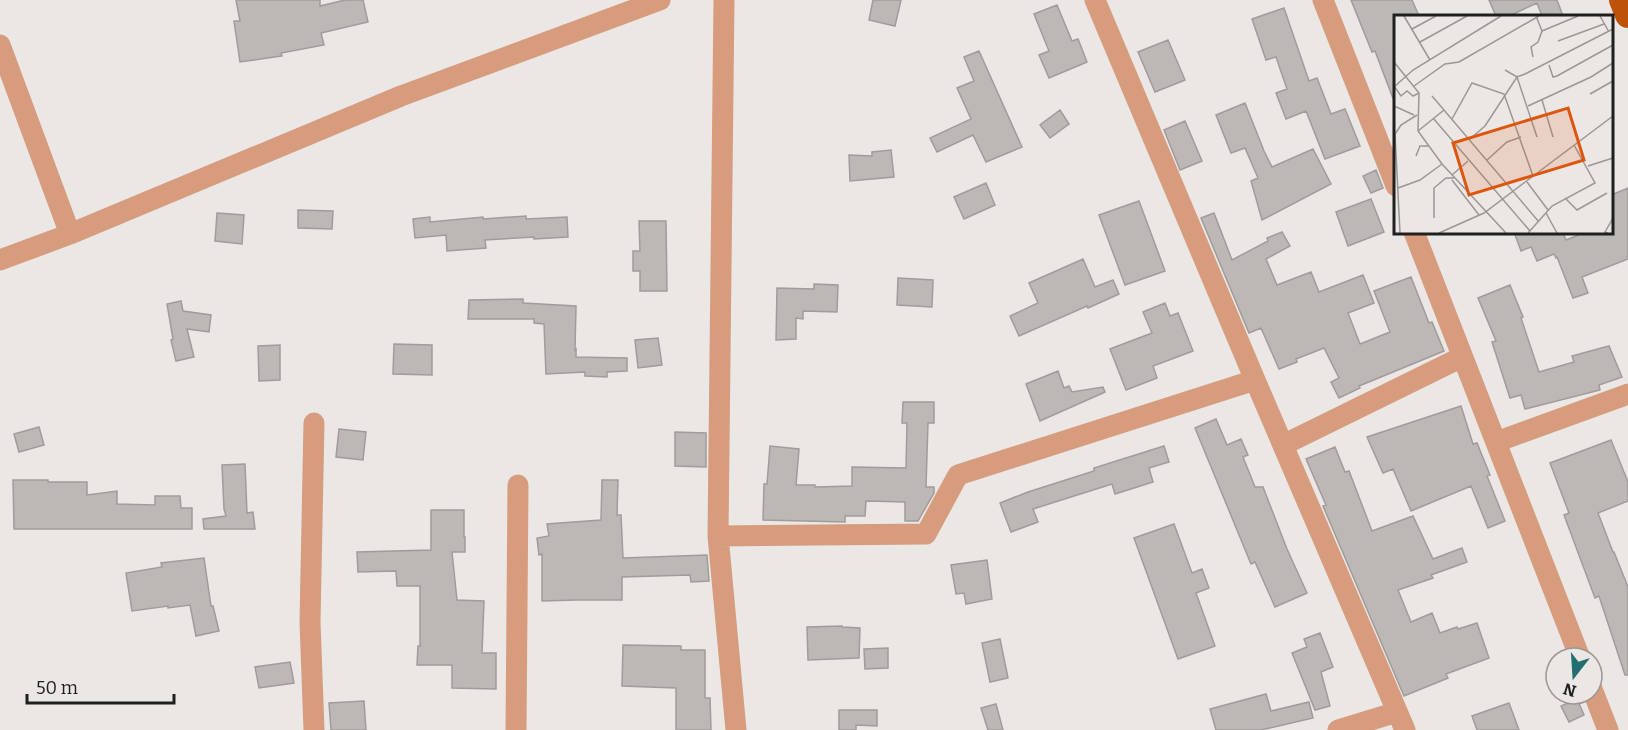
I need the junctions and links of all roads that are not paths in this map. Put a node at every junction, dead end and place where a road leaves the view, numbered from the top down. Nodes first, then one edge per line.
1 (660, 0) edge
2 (724, 0) edge
3 (1095, 0) edge
4 (1323, 0) edge
5 (1622, 0) edge
6 (1628, 15) edge
7 (0, 45) edge
8 (1394, 183) edge
9 (70, 234) junction
10 (1415, 234) edge
11 (0, 260) edge
12 (1462, 357) junction
13 (1255, 380) junction
14 (1628, 394) edge
15 (314, 423) dead end
16 (1496, 442) junction
17 (1283, 445) junction
18 (518, 485) dead end
19 (718, 536) junction
20 (1575, 646) edge
21 (1599, 706) edge
22 (1401, 721) edge
23 (314, 730) edge
24 (516, 730) edge
25 (736, 730) edge
26 (1338, 730) edge
27 (1608, 730) edge

1 - 9 street
2 - 19 street
3 - 13 street
4 - 8 street
5 - 6 main road
7 - 9 street
9 - 11 street
10 - 12 street
12 - 16 street
12 - 17 street
13 - 17 street
13 - 19 street
14 - 16 street
15 - 23 street
16 - 20 street
17 - 22 street
18 - 24 street
19 - 25 street
21 - 27 street
22 - 26 street

